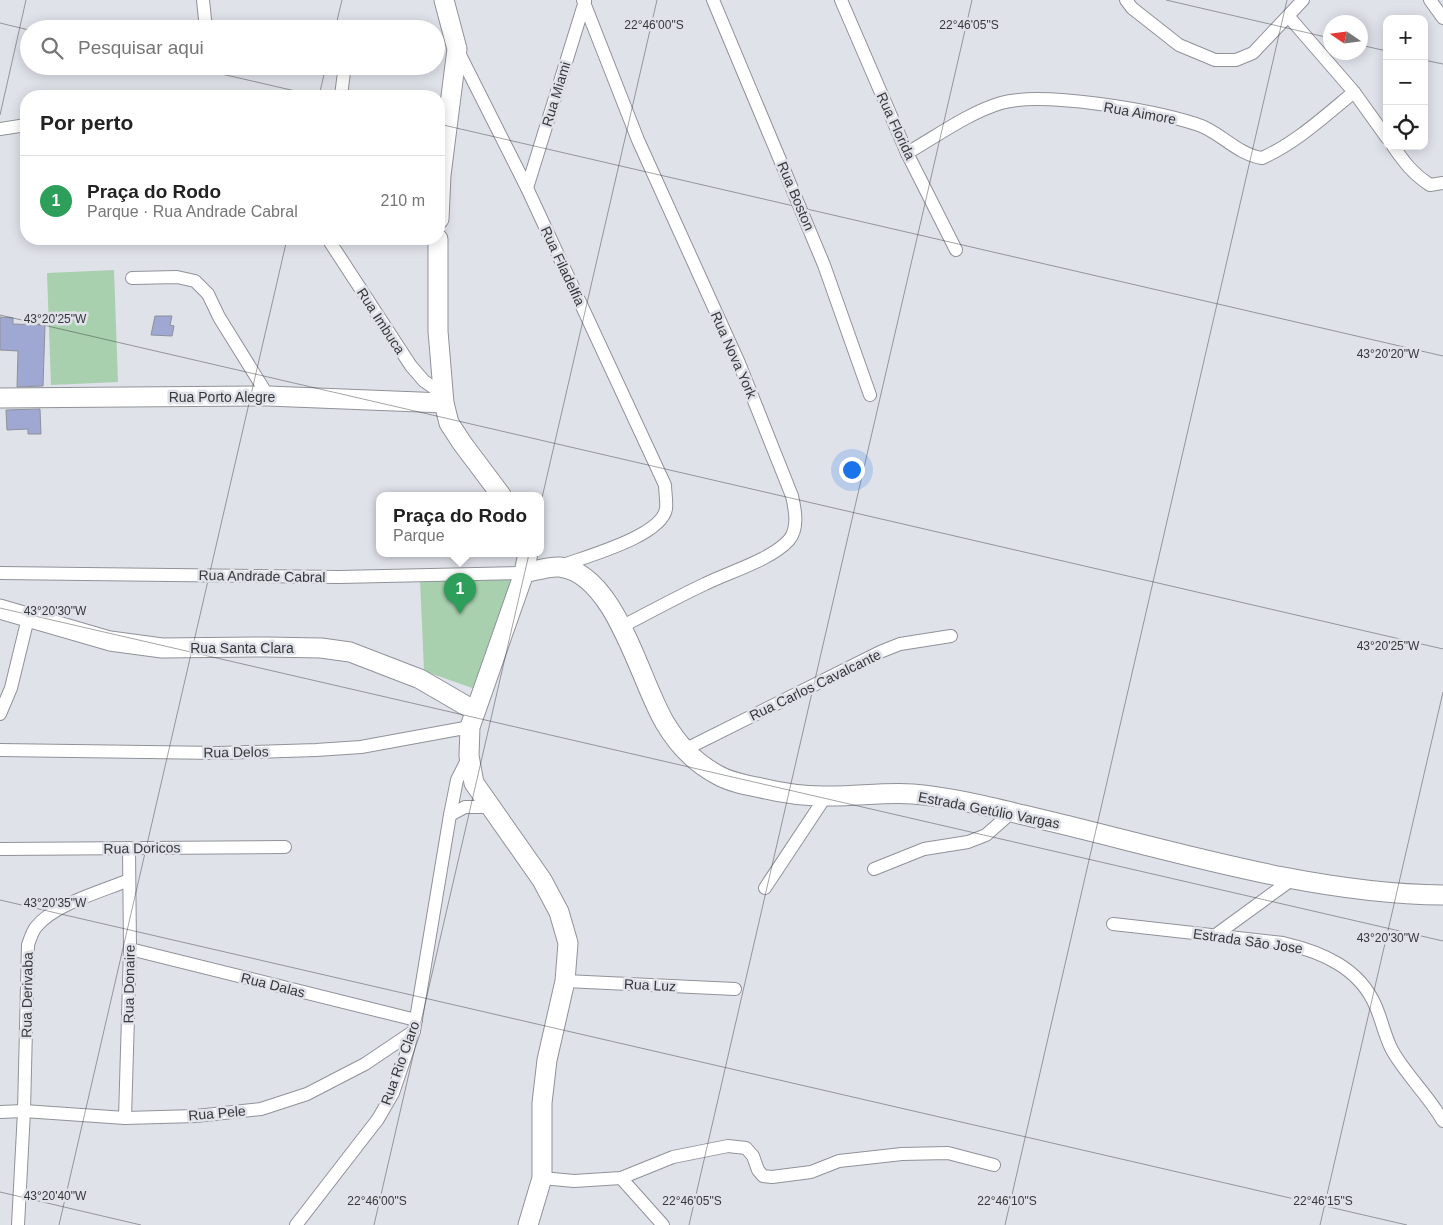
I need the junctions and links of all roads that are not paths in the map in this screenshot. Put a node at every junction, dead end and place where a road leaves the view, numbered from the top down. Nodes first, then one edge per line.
1 (203, 0) edge
2 (444, 0) edge
3 (713, 0) edge
4 (841, 0) edge
5 (1126, 0) edge
6 (1303, 0) edge
7 (1430, 0) edge
8 (584, 1) edge
9 (1289, 16) junction
10 (1443, 18) edge
11 (205, 20) edge
12 (457, 49) junction
13 (344, 75) edge
14 (342, 90) edge
15 (1354, 92) junction
16 (20, 125) edge
17 (0, 128) edge
18 (1383, 132) edge
19 (445, 144) edge
20 (1396, 150) edge
21 (907, 153) junction
22 (1443, 183) edge
23 (527, 188) junction
24 (332, 245) edge
25 (438, 245) edge
26 (956, 250) dead end
27 (132, 278) dead end
28 (870, 395) dead end
29 (268, 396) junction
30 (0, 398) edge
31 (444, 398) junction
32 (498, 492) edge
33 (527, 557) edge
34 (558, 567) junction
35 (0, 573) edge
36 (524, 573) junction
37 (0, 609) edge
38 (28, 618) junction
39 (623, 626) junction
40 (951, 636) dead end
41 (5, 689) edge
42 (0, 714) edge
43 (472, 719) junction
44 (0, 750) edge
45 (684, 750) junction
46 (469, 756) junction
47 (826, 796) junction
48 (491, 807) junction
49 (1012, 812) junction
50 (450, 815) junction
51 (284, 846) dead end
52 (0, 849) edge
53 (129, 849) junction
54 (874, 869) dead end
55 (1294, 878) junction
56 (129, 880) junction
57 (766, 888) dead end
58 (1443, 895) edge
59 (1113, 924) dead end
60 (1217, 934) junction
61 (130, 949) junction
62 (564, 981) junction
63 (735, 989) dead end
64 (415, 1025) junction
65 (24, 1111) junction
66 (0, 1112) edge
67 (125, 1118) junction
68 (1443, 1121) edge
69 (994, 1165) dead end
70 (542, 1178) junction
71 (620, 1178) junction
72 (18, 1225) edge
73 (296, 1225) edge
74 (528, 1225) edge
75 (663, 1225) edge

1 - 11 street
2 - 12 main road
3 - 28 street, Rua Boston
4 - 21 street, Rua Florida
5 - 9 street
6 - 9 street
7 - 10 street
8 - 23 street, Rua Miami
8 - 39 street, Rua Nova York
9 - 15 street
12 - 19 main road
12 - 23 street, Rua Filadelfia
13 - 14 street
15 - 18 street
15 - 21 street, Rua Aimore
16 - 17 street
20 - 22 street
21 - 26 street, Rua Florida
23 - 34 street, Rua Filadelfia
24 - 31 street, Rua Imbuca
25 - 31 main road
27 - 29 street
29 - 30 main road, Rua Porto Alegre
29 - 31 main road, Rua Porto Alegre
31 - 32 main road
33 - 36 main road
34 - 36 main road
34 - 39 main road, Estrada Getúlio Vargas
35 - 36 street, Rua Andrade Cabral
36 - 43 main road
37 - 38 main road, Rua Santa Clara
38 - 41 street
38 - 43 main road, Rua Santa Clara
39 - 45 main road, Estrada Getúlio Vargas
40 - 45 street, Rua Carlos Cavalcante
41 - 42 street
43 - 44 street, Rua Delos
43 - 46 main road
45 - 47 main road, Estrada Getúlio Vargas
46 - 48 main road
46 - 50 street, Rua Rio Claro
47 - 49 main road, Estrada Getúlio Vargas
47 - 57 street
48 - 50 street
48 - 62 main road
49 - 54 street
49 - 55 main road, Estrada Getúlio Vargas
50 - 64 street, Rua Rio Claro
51 - 53 street, Rua Doricos
52 - 53 street, Rua Doricos
53 - 56 street, Rua Donaire
55 - 58 main road, Estrada Getúlio Vargas
55 - 60 street
56 - 61 street, Rua Donaire
56 - 65 street, Rua Derivaba
59 - 60 street, Estrada Sāo Jose
60 - 68 street, Estrada Sāo Jose
61 - 64 street, Rua Dalas
61 - 67 street, Rua Donaire
62 - 63 street, Rua Luz
62 - 70 main road
64 - 67 street, Rua Pele
64 - 73 street, Rua Rio Claro
65 - 66 street, Rua Pele
65 - 67 street, Rua Pele
65 - 72 street, Rua Derivaba
69 - 71 street
70 - 71 street
70 - 74 main road
71 - 75 street

